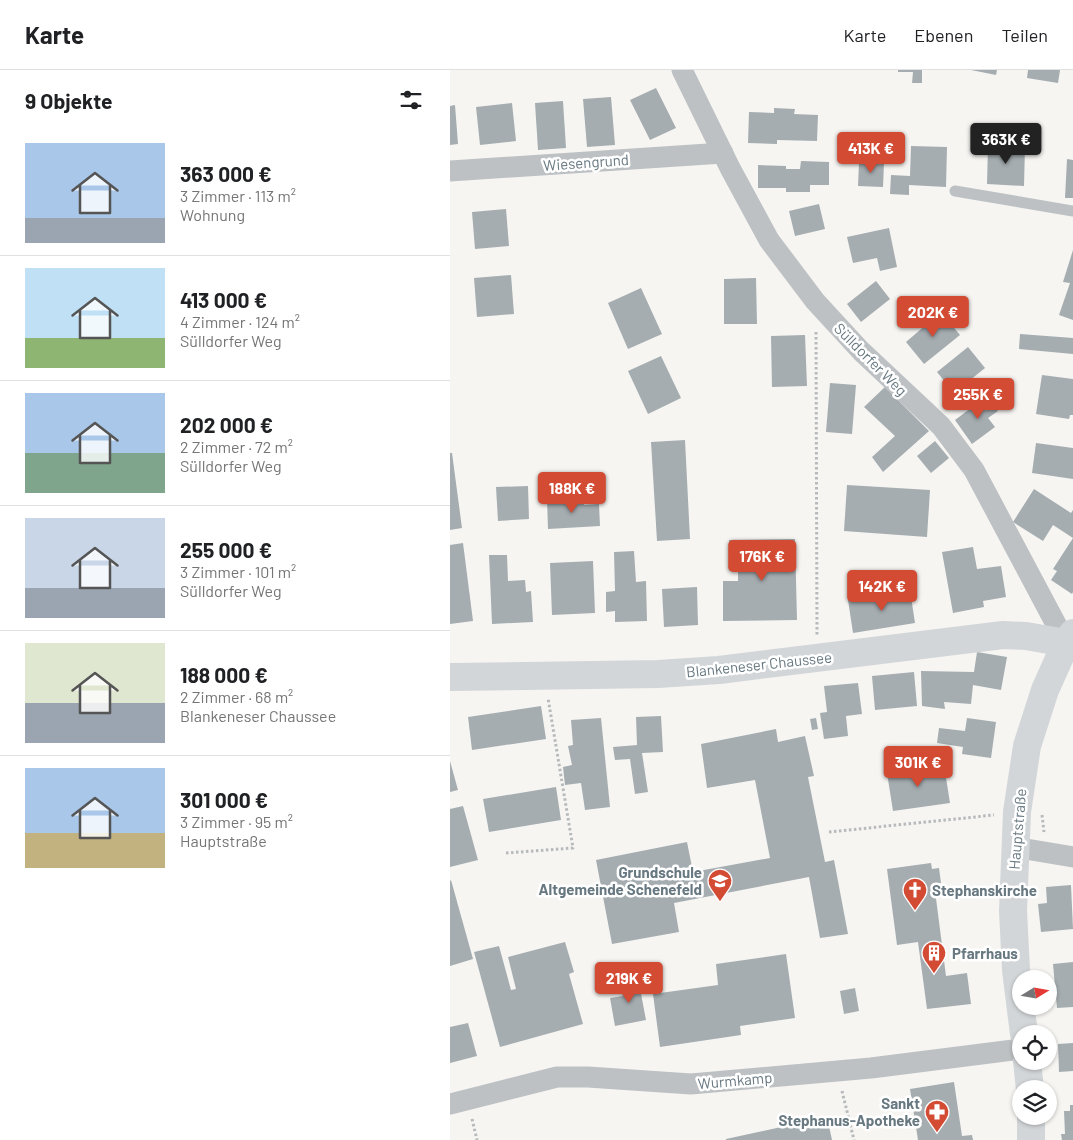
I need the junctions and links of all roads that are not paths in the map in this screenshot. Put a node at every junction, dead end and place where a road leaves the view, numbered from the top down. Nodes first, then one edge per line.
1 (682, 70) edge
2 (723, 153) junction
3 (450, 172) edge
4 (955, 191) dead end
5 (1073, 212) edge
6 (1071, 640) edge
7 (450, 677) edge
8 (1014, 847) junction
9 (1073, 857) edge
10 (1023, 1025) edge
11 (1012, 1050) edge
12 (450, 1104) edge
13 (1031, 1125) edge
14 (1030, 1140) edge

1 - 2 street, Sülldorfer Weg
2 - 3 street, Wiesengrund
2 - 6 street, Sülldorfer Weg
4 - 5 lane
6 - 7 main road, Blankeneser Chaussee
6 - 8 main road, Hauptstraße
8 - 9 street
8 - 10 main road, Hauptstraße
11 - 12 street, Wurmkamp
13 - 14 main road

